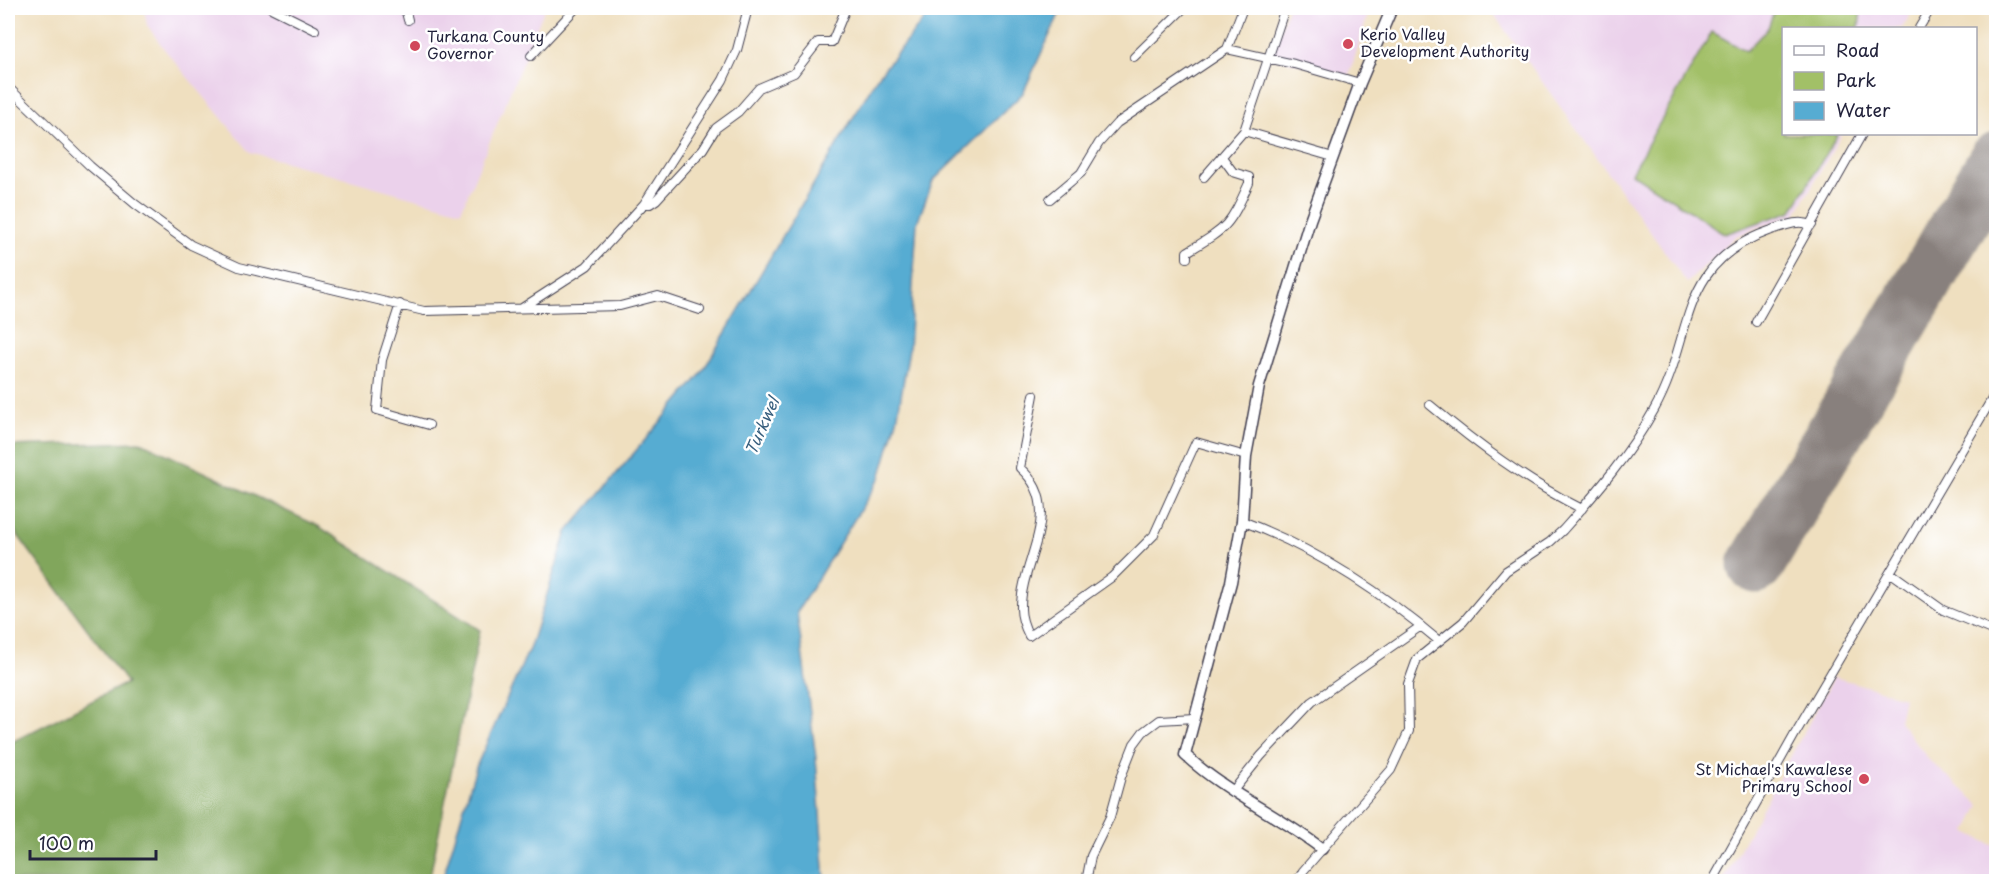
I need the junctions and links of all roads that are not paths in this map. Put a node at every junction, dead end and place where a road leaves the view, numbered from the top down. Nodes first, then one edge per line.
1 (271, 8) edge
2 (405, 8) edge
3 (576, 8) edge
4 (748, 8) edge
5 (846, 8) edge
6 (1184, 8) edge
7 (1243, 8) edge
8 (1286, 8) edge
9 (1392, 8) edge
10 (1931, 8) edge
11 (408, 20) dead end
12 (1920, 27) edge
13 (315, 30) dead end
14 (1227, 49) junction
15 (531, 56) dead end
16 (1134, 57) dead end
17 (1268, 58) junction
18 (1360, 83) junction
19 (8, 87) edge
20 (1245, 131) junction
21 (1861, 135) edge
22 (1222, 157) junction
23 (1333, 157) junction
24 (1204, 177) dead end
25 (1050, 199) dead end
26 (644, 204) junction
27 (1812, 225) junction
28 (1187, 258) dead end
29 (400, 304) junction
30 (521, 308) junction
31 (700, 310) dead end
32 (1756, 321) dead end
33 (1996, 392) edge
34 (1034, 395) dead end
35 (1430, 405) dead end
36 (429, 424) dead end
37 (1246, 456) junction
38 (1582, 509) junction
39 (1242, 521) junction
40 (1891, 573) junction
41 (1421, 626) junction
42 (1996, 633) edge
43 (1439, 641) junction
44 (1195, 718) junction
45 (1232, 792) junction
46 (1322, 849) junction
47 (1086, 882) edge
48 (1298, 882) edge
49 (1712, 882) edge

1 - 13 street
2 - 11 street
3 - 15 street
4 - 26 street
5 - 26 street
6 - 16 street
7 - 14 street
8 - 17 street
9 - 18 street
10 - 12 street
14 - 17 street
14 - 25 street
17 - 18 street
17 - 20 street
18 - 23 street
19 - 29 street
20 - 22 street
20 - 23 street
21 - 27 street
22 - 24 street
22 - 28 street
23 - 37 street
26 - 30 street
27 - 32 street
27 - 38 street
29 - 30 street
29 - 36 street
30 - 31 street
33 - 40 street
34 - 37 street
35 - 38 street
37 - 39 street
38 - 43 street
39 - 41 street
39 - 44 street
40 - 42 street
40 - 49 street
41 - 43 street
41 - 45 street
43 - 46 street
44 - 45 street
44 - 47 street
45 - 46 street
46 - 48 street

